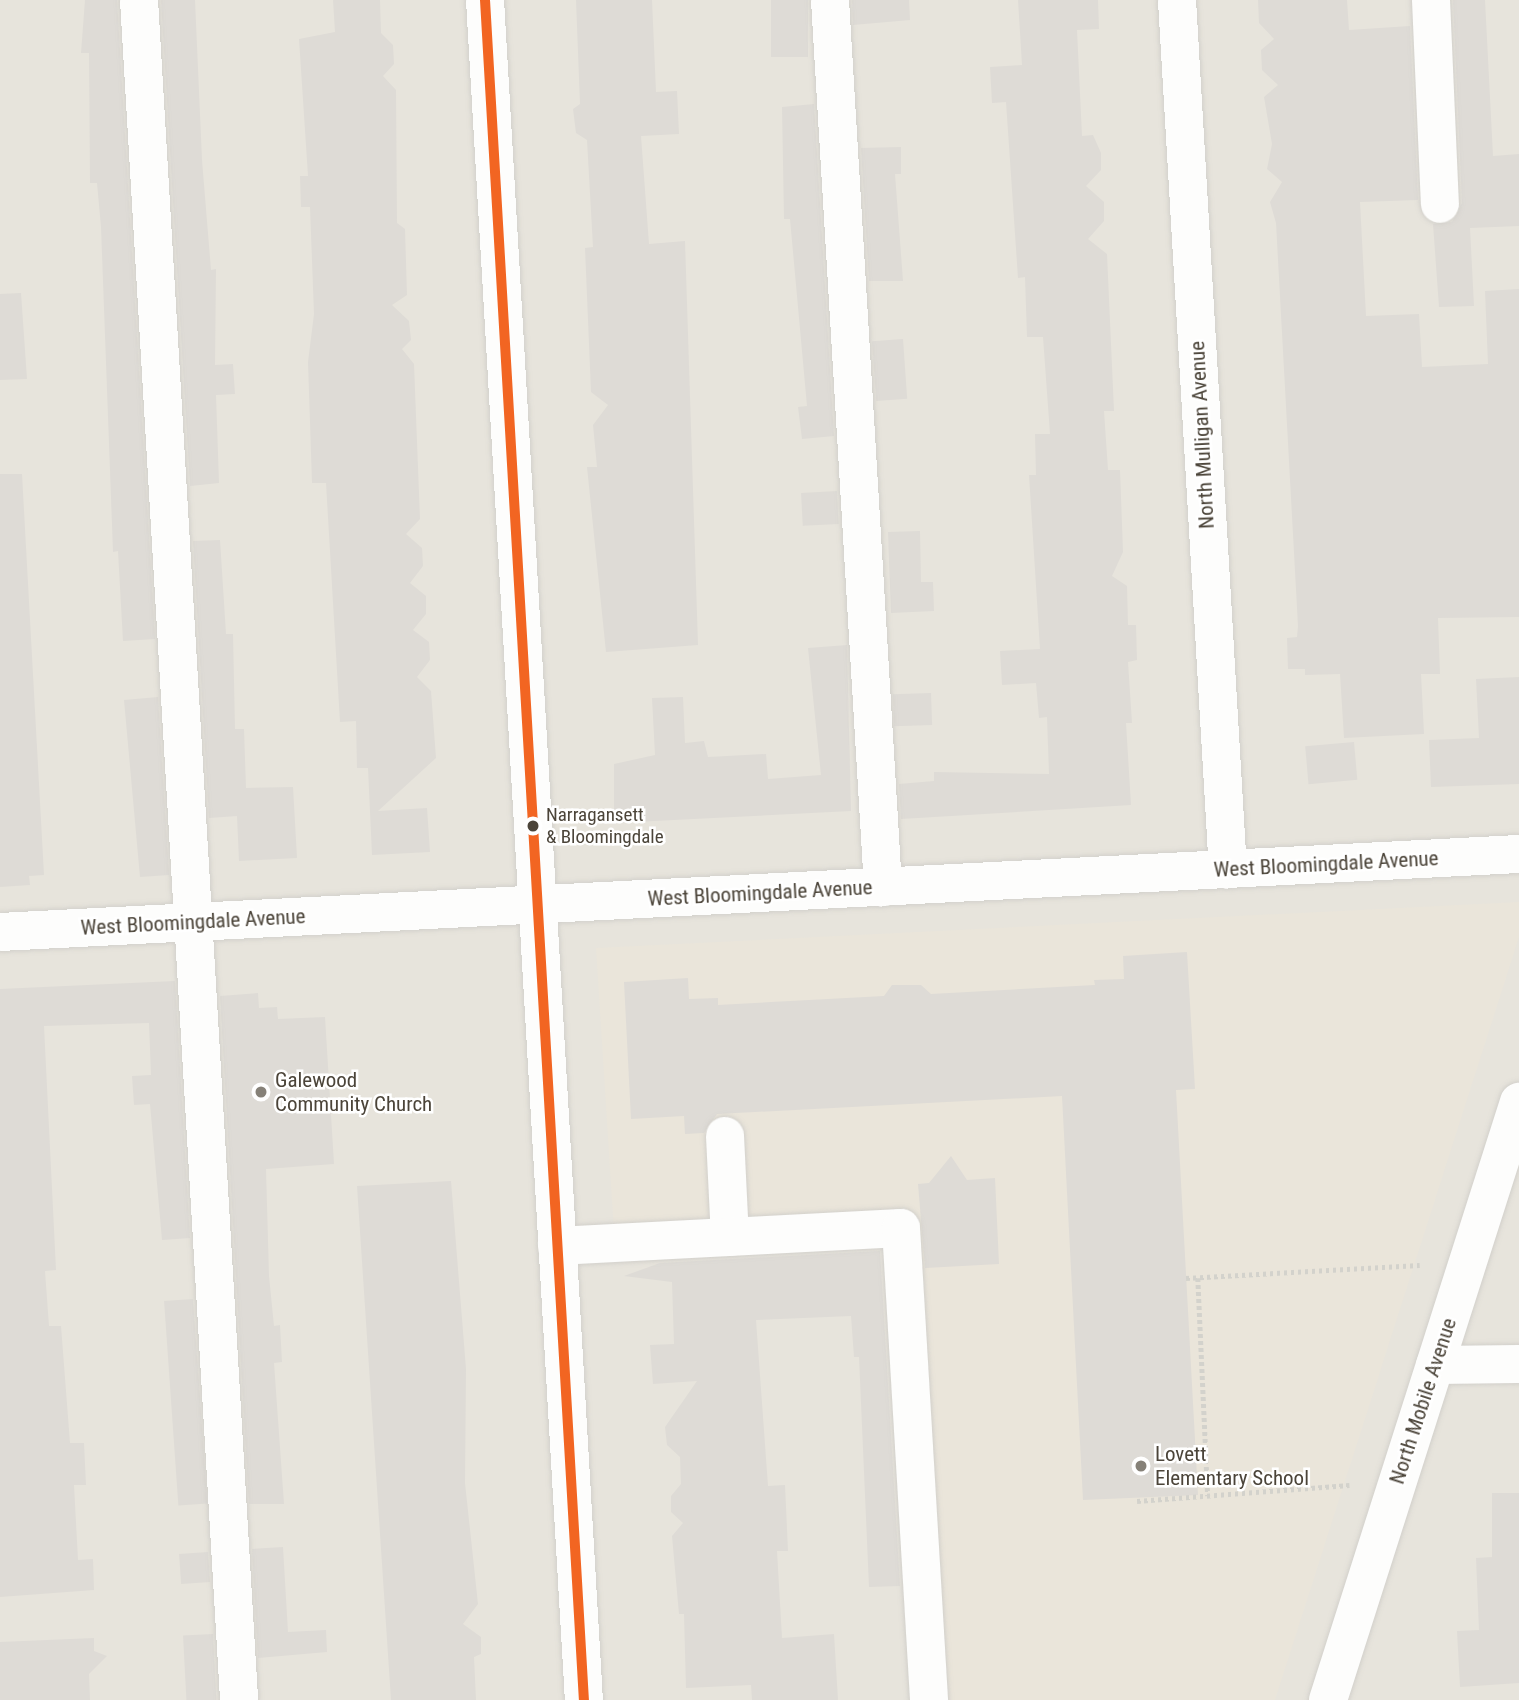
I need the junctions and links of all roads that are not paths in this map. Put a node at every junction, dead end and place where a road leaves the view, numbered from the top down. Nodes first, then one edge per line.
1 (139, 0) edge
2 (485, 0) edge
3 (830, 0) edge
4 (1177, 0) edge
5 (1430, 0) edge
6 (1440, 204) dead end
7 (1519, 855) edge
8 (1228, 870) junction
9 (883, 887) junction
10 (537, 905) junction
11 (193, 923) junction
12 (0, 932) edge
13 (1519, 1102) edge
14 (725, 1136) dead end
15 (730, 1237) junction
16 (557, 1246) junction
17 (1519, 1364) edge
18 (1435, 1365) junction
19 (239, 1700) edge
20 (584, 1700) edge
21 (929, 1700) edge
22 (1328, 1700) edge

1 - 11 street
2 - 10 street
3 - 9 street
4 - 8 street, North Mulligan Avenue
5 - 6 street
7 - 8 street, West Bloomingdale Avenue
8 - 9 street, West Bloomingdale Avenue
9 - 10 street, West Bloomingdale Avenue
10 - 11 street, West Bloomingdale Avenue
10 - 16 street
11 - 12 street, West Bloomingdale Avenue
11 - 19 street
13 - 18 street, North Mobile Avenue
14 - 15 street
15 - 16 street
15 - 21 street
16 - 20 street
17 - 18 street
18 - 22 street, North Mobile Avenue

